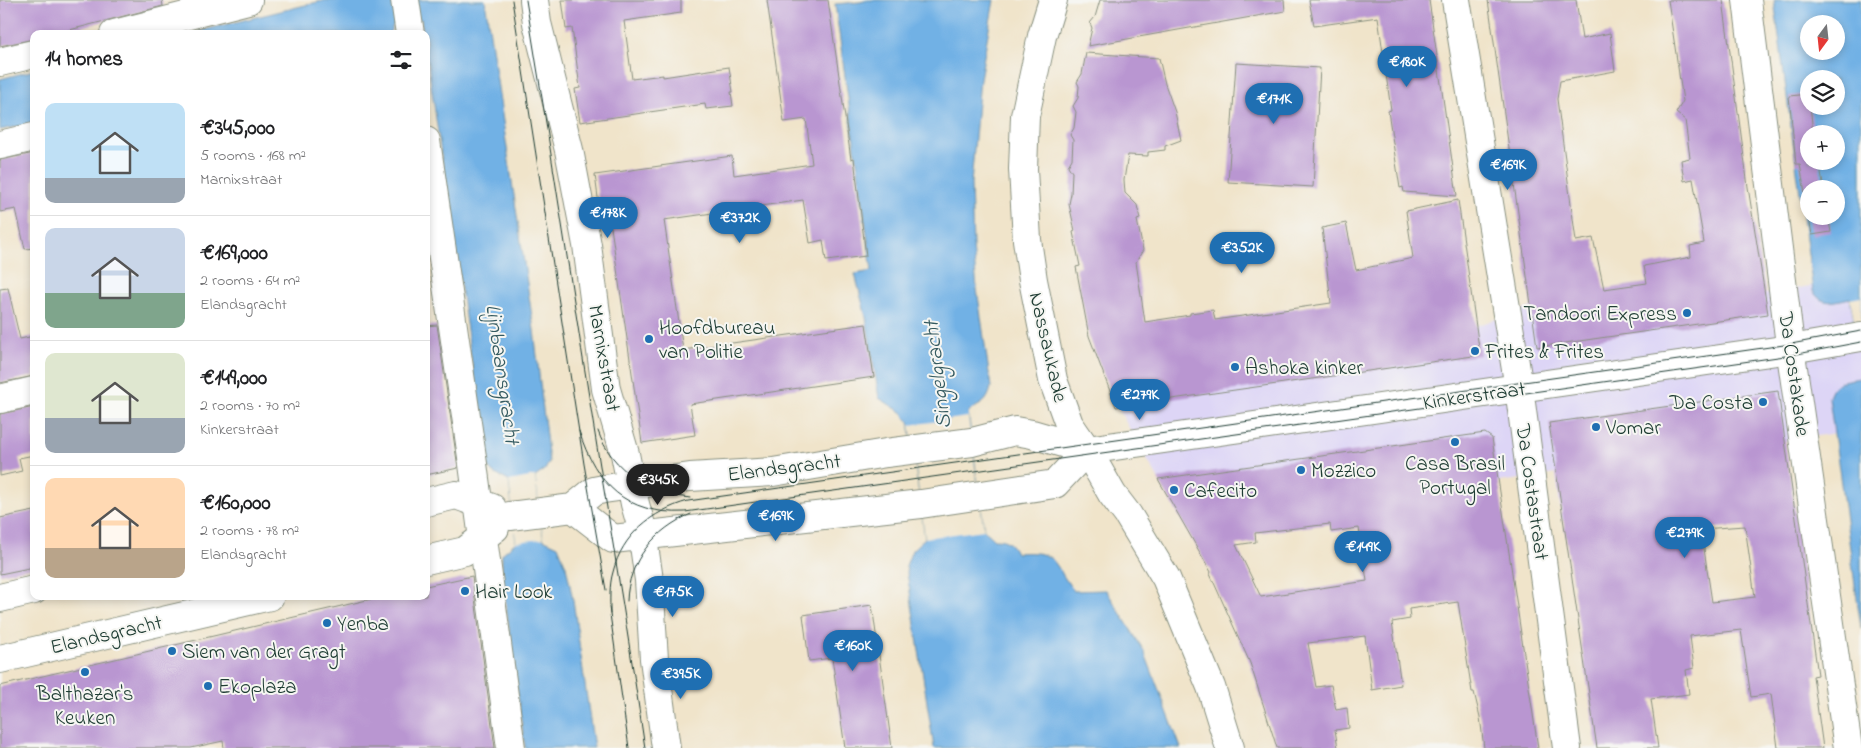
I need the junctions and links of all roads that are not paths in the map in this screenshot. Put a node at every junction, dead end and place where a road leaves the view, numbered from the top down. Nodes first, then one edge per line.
1 (248, 0) edge
2 (405, 0) edge
3 (534, 0) edge
4 (1053, 0) edge
5 (1456, 0) edge
6 (1747, 0) edge
7 (130, 30) edge
8 (409, 30) edge
9 (30, 55) edge
10 (0, 62) edge
11 (30, 139) edge
12 (0, 145) edge
13 (430, 169) edge
14 (1859, 337) edge
15 (1791, 349) junction
16 (1519, 388) junction
17 (30, 392) edge
18 (0, 399) edge
19 (972, 442) joint
20 (1087, 450) junction
21 (631, 486) junction
22 (430, 501) edge
23 (478, 502) junction
24 (573, 508) junction
25 (510, 516) junction
26 (642, 535) junction
27 (482, 538) junction
28 (430, 559) edge
29 (30, 591) edge
30 (0, 598) edge
31 (253, 600) edge
32 (0, 659) edge
33 (511, 748) edge
34 (666, 748) edge
35 (1230, 748) edge
36 (1567, 748) edge
37 (1848, 748) edge

1 - 7 street
2 - 8 street
3 - 21 street, Marnixstraat
4 - 20 street, Nassaukade
5 - 16 street, Da Costastraat
6 - 15 street, Da Costakade
9 - 10 street
11 - 12 street
13 - 23 street
14 - 15 street, Kinkerstraat
15 - 16 street, Kinkerstraat
15 - 37 street, Da Costakade
16 - 20 street, Kinkerstraat
16 - 36 street, Da Costastraat
17 - 18 street
19 - 20 street, Kinkerstraat
19 - 21 street, Elandsgracht
20 - 26 street
20 - 35 street, Nassaukade
21 - 24 street, Elandsgracht
21 - 26 street, Marnixstraat
22 - 23 street
23 - 25 street
23 - 27 street
24 - 25 street
24 - 26 street
25 - 27 street
26 - 34 street, Marnixstraat
27 - 28 street
27 - 33 street
29 - 30 street
31 - 32 street, Elandsgracht

